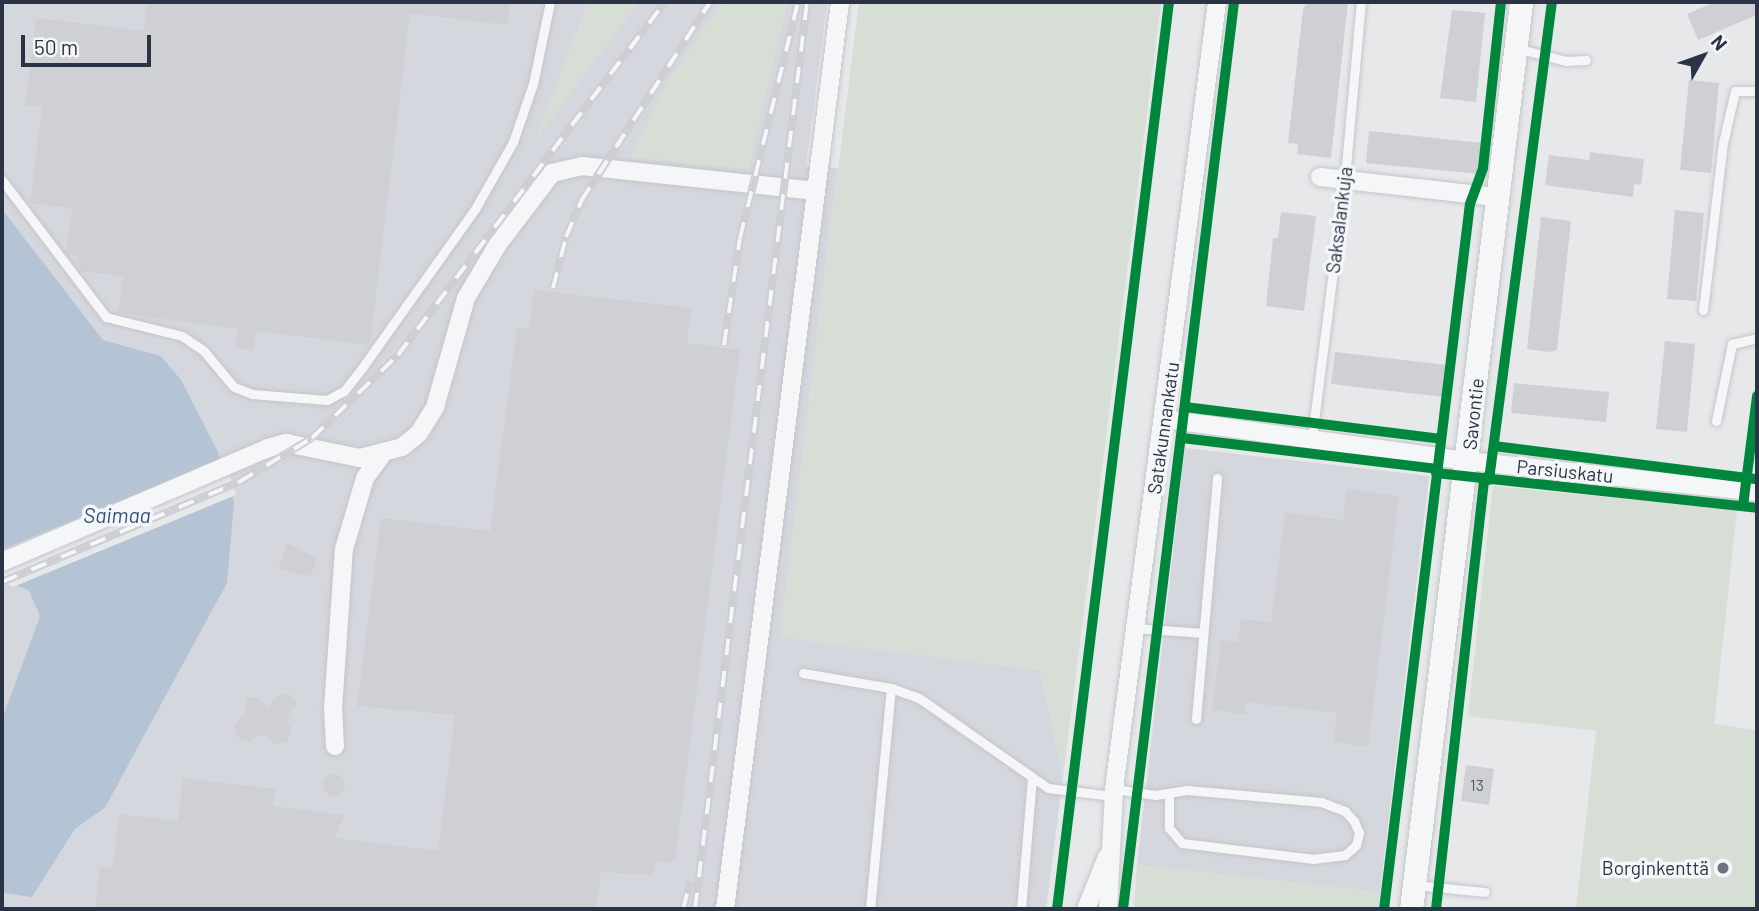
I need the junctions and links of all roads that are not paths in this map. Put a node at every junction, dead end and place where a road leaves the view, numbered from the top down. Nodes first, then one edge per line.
1 (550, 2) edge
2 (840, 2) edge
3 (1217, 2) edge
4 (1361, 2) edge
5 (1521, 2) edge
6 (1515, 48) junction
7 (1586, 60) dead end
8 (1757, 91) edge
9 (1320, 177) dead end
10 (1345, 177) junction
11 (2, 180) edge
12 (815, 191) junction
13 (1496, 197) junction
14 (1703, 310) dead end
15 (1757, 338) edge
16 (1165, 419) junction
17 (1716, 421) dead end
18 (1312, 437) junction
19 (381, 456) junction
20 (1468, 461) junction
21 (1217, 478) dead end
22 (1757, 492) edge
23 (2, 562) edge
24 (1135, 628) junction
25 (1203, 633) junction
26 (803, 673) dead end
27 (891, 688) junction
28 (1196, 719) dead end
29 (335, 746) dead end
30 (1032, 779) junction
31 (1113, 793) junction
32 (1169, 793) junction
33 (1108, 853) junction
34 (1414, 885) junction
35 (1485, 892) dead end
36 (725, 909) edge
37 (870, 909) edge
38 (1021, 909) edge
39 (1086, 909) edge
40 (1108, 909) edge
41 (1411, 909) edge

1 - 11 lane
2 - 12 street
3 - 16 street, Satakunnankatu
4 - 10 lane, Saksalankuja
5 - 6 street, Savontie
6 - 7 lane
6 - 13 street, Savontie
8 - 14 lane
9 - 10 street
10 - 13 street
10 - 18 lane, Saksalankuja
12 - 19 street
12 - 36 street
13 - 20 street, Savontie
15 - 17 lane
16 - 18 street, Parsiuskatu
16 - 24 street, Satakunnankatu
18 - 20 street, Parsiuskatu
19 - 23 street
19 - 29 street
20 - 22 street, Parsiuskatu
20 - 34 street, Savontie
21 - 25 lane
24 - 25 lane
24 - 31 street, Satakunnankatu
25 - 28 lane
26 - 27 lane
27 - 30 lane
27 - 37 lane
30 - 31 lane
30 - 38 lane
31 - 32 lane
31 - 33 street, Satakunnankatu
32 - 32 lane
33 - 39 street, Satakunnankatu
33 - 40 street, Satakunnankatu
34 - 35 lane
34 - 41 street, Savontie

